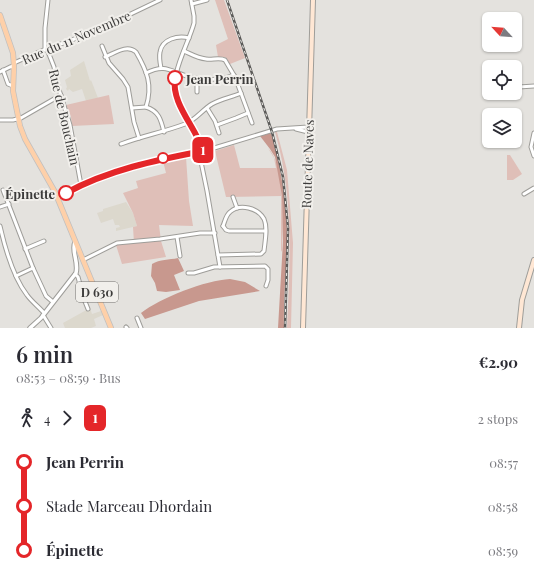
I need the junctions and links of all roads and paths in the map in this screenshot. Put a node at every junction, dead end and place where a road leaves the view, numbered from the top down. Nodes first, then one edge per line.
1 (48, 0) edge
2 (160, 0) edge
3 (207, 0) edge
4 (313, 0) edge
5 (191, 2) edge
6 (0, 15) edge
7 (189, 38) junction
8 (102, 46) dead end
9 (46, 50) junction
10 (184, 51) junction
11 (105, 57) junction
12 (14, 65) junction
13 (161, 68) junction
14 (2, 71) edge
15 (177, 72) junction
16 (146, 73) junction
17 (234, 74) junction
18 (197, 79) junction
19 (13, 86) junction
20 (534, 86) edge
21 (522, 87) edge
22 (197, 92) dead end
23 (241, 92) junction
24 (61, 95) junction
25 (146, 107) junction
26 (132, 108) junction
27 (207, 108) junction
28 (248, 113) junction
29 (18, 119) junction
30 (0, 120) edge
31 (190, 122) junction
32 (252, 122) dead end
33 (216, 125) junction
34 (308, 130) junction
35 (164, 132) junction
36 (219, 133) dead end
37 (534, 133) edge
38 (139, 138) junction
39 (121, 144) dead end
40 (201, 152) junction
41 (534, 156) edge
42 (81, 185) junction
43 (534, 188) edge
44 (3, 190) dead end
45 (524, 194) dead end
46 (233, 196) dead end
47 (58, 198) junction
48 (9, 204) junction
49 (0, 207) edge
50 (236, 208) junction
51 (0, 226) edge
52 (223, 226) junction
53 (214, 227) junction
54 (265, 231) junction
55 (214, 233) junction
56 (177, 237) junction
57 (44, 240) dead end
58 (75, 242) junction
59 (25, 249) junction
60 (218, 255) junction
61 (180, 256) dead end
62 (83, 260) junction
63 (534, 260) edge
64 (534, 266) edge
65 (220, 267) junction
66 (33, 268) junction
67 (188, 272) dead end
68 (75, 274) junction
69 (16, 276) junction
70 (526, 285) junction
71 (266, 286) dead end
72 (53, 302) junction
73 (88, 309) dead end
74 (44, 314) junction
75 (137, 318) dead end
76 (30, 328) edge
77 (51, 328) edge
78 (111, 328) edge
79 (141, 328) edge
80 (302, 328) edge
81 (519, 328) edge

1 - 9 street
2 - 9 street, Rue du 11 Novembre
3 - 5 street
4 - 34 main road, Route de Naves
5 - 7 street
6 - 12 main road, D 630
7 - 10 street
7 - 13 street
8 - 11 street
9 - 12 street, Rue du 11 Novembre
9 - 24 street, Rue de Bouchain
10 - 15 street
10 - 17 street
11 - 16 street
11 - 26 street
12 - 14 street, Rue du 11 Novembre
12 - 19 main road, D 630
13 - 15 street
13 - 16 street
14 - 19 street
15 - 18 street
15 - 31 street
16 - 25 street
17 - 18 street
17 - 23 street
18 - 22 street
19 - 29 main road, D 630
20 - 21 street
23 - 27 street
23 - 28 street
24 - 29 street
24 - 42 street, Rue de Bouchain
25 - 26 street
25 - 35 street
26 - 38 street
27 - 31 street
27 - 33 street
28 - 32 street
28 - 33 street
29 - 30 street
29 - 47 main road, D 630
31 - 35 street
31 - 40 street
33 - 36 street
34 - 40 street
34 - 80 main road, Route de Naves
35 - 38 street
37 - 41 street
38 - 39 street
40 - 42 street
40 - 53 street
42 - 47 street
43 - 45 street
44 - 48 street
46 - 50 street
47 - 58 main road, D 630
48 - 49 street
48 - 59 street
50 - 52 street
50 - 54 street
51 - 69 street
52 - 53 street
52 - 54 street
53 - 55 street
54 - 60 street
55 - 56 street
55 - 60 street
56 - 61 street
56 - 62 street
57 - 59 street
58 - 62 main road, D 630
58 - 68 street
59 - 66 street
60 - 65 street
62 - 78 main road, D 630
63 - 70 main road
64 - 70 main road
65 - 67 street
65 - 71 street
66 - 69 street
66 - 72 street
68 - 72 street
68 - 73 street
69 - 74 street
70 - 81 main road
72 - 74 street
74 - 76 street
74 - 77 street
75 - 79 street

